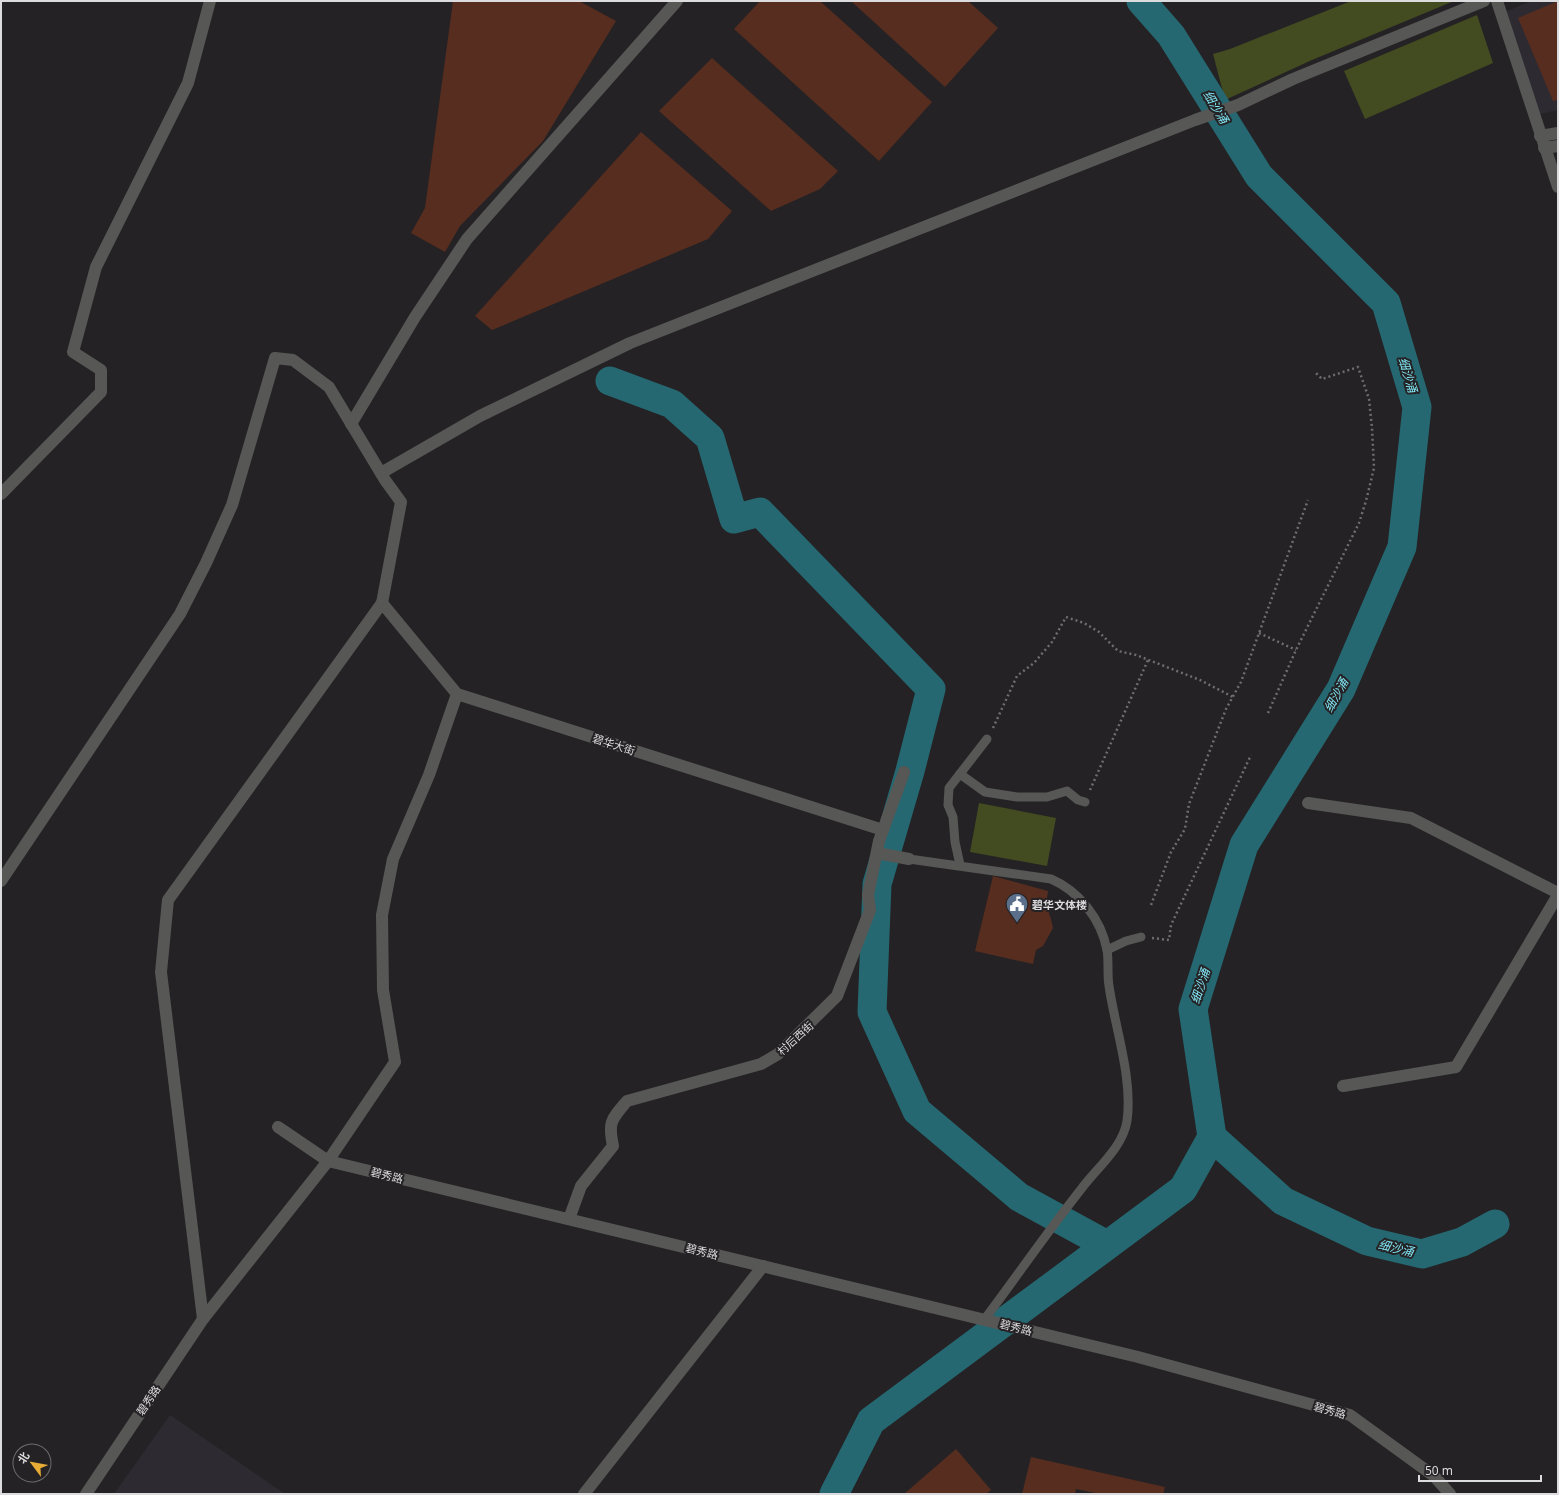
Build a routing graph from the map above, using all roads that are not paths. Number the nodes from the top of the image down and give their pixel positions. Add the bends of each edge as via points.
1 (210, 1) edge
2 (678, 1) edge
3 (1484, 1) edge
4 (1497, 1) edge
5 (1558, 132) edge
6 (1540, 136) junction
7 (1558, 146) edge
8 (1544, 148) junction
9 (1558, 187) edge
10 (351, 424) junction
11 (381, 473) junction
12 (1, 494) edge
13 (382, 603) junction
14 (457, 694) junction
15 (987, 739) road end
16 (904, 772) dead end
17 (960, 774) junction
18 (1085, 802) road end
19 (1308, 803) dead end
20 (883, 830) junction
21 (878, 853) junction
22 (909, 859) joint
23 (960, 865) junction
24 (1, 881) edge
25 (1558, 894) edge
26 (1141, 937) dead end
27 (1107, 950) junction
28 (1343, 1086) dead end
29 (278, 1127) dead end
30 (328, 1161) junction
31 (569, 1219) junction
32 (763, 1266) junction
33 (202, 1319) junction
34 (984, 1320) junction
35 (86, 1494) edge
36 (584, 1494) edge
37 (1450, 1494) edge

1 - 12 street via 188,83 96,267 73,352 101,370 102,392
2 - 10 street via 467,239 414,317
3 - 11 street via 1293,79 1238,105 630,343 480,416
4 - 6 street
5 - 6 street
6 - 8 street
7 - 8 street
8 - 9 street
10 - 11 street
10 - 24 street via 329,386 293,360 275,358 232,505 180,614
11 - 13 street via 401,502
13 - 14 street
13 - 33 street via 168,900 161,972
14 - 20 street, 碧华大街
14 - 30 street via 429,775 393,859 382,915 383,990 395,1062
15 - 17 lane
16 - 20 street, 村后西街
17 - 18 lane via 985,792 1017,797 1047,797 1067,791
17 - 23 lane via 949,788 948,805 953,817
19 - 25 street via 1411,818
20 - 21 street, 村后西街
21 - 22 street
21 - 31 street, 村后西街 via 868,895 870,910 837,996 778,1054 761,1064 627,1101 614,1117 609,1129 613,1146 581,1186
22 - 23 lane
23 - 27 lane via 1051,879 1066,886 1091,911 1102,930
25 - 28 street via 1456,1067
26 - 27 lane via 1126,940
27 - 34 lane via 1108,984 1126,1074 1126,1122 1118,1143
29 - 30 street
30 - 31 street, 碧秀路
30 - 33 street, 碧秀路
31 - 32 street, 碧秀路
32 - 34 street, 碧秀路
32 - 36 street
33 - 35 street, 碧秀路
34 - 37 street, 碧秀路 via 1138,1357 1350,1415 1434,1476

